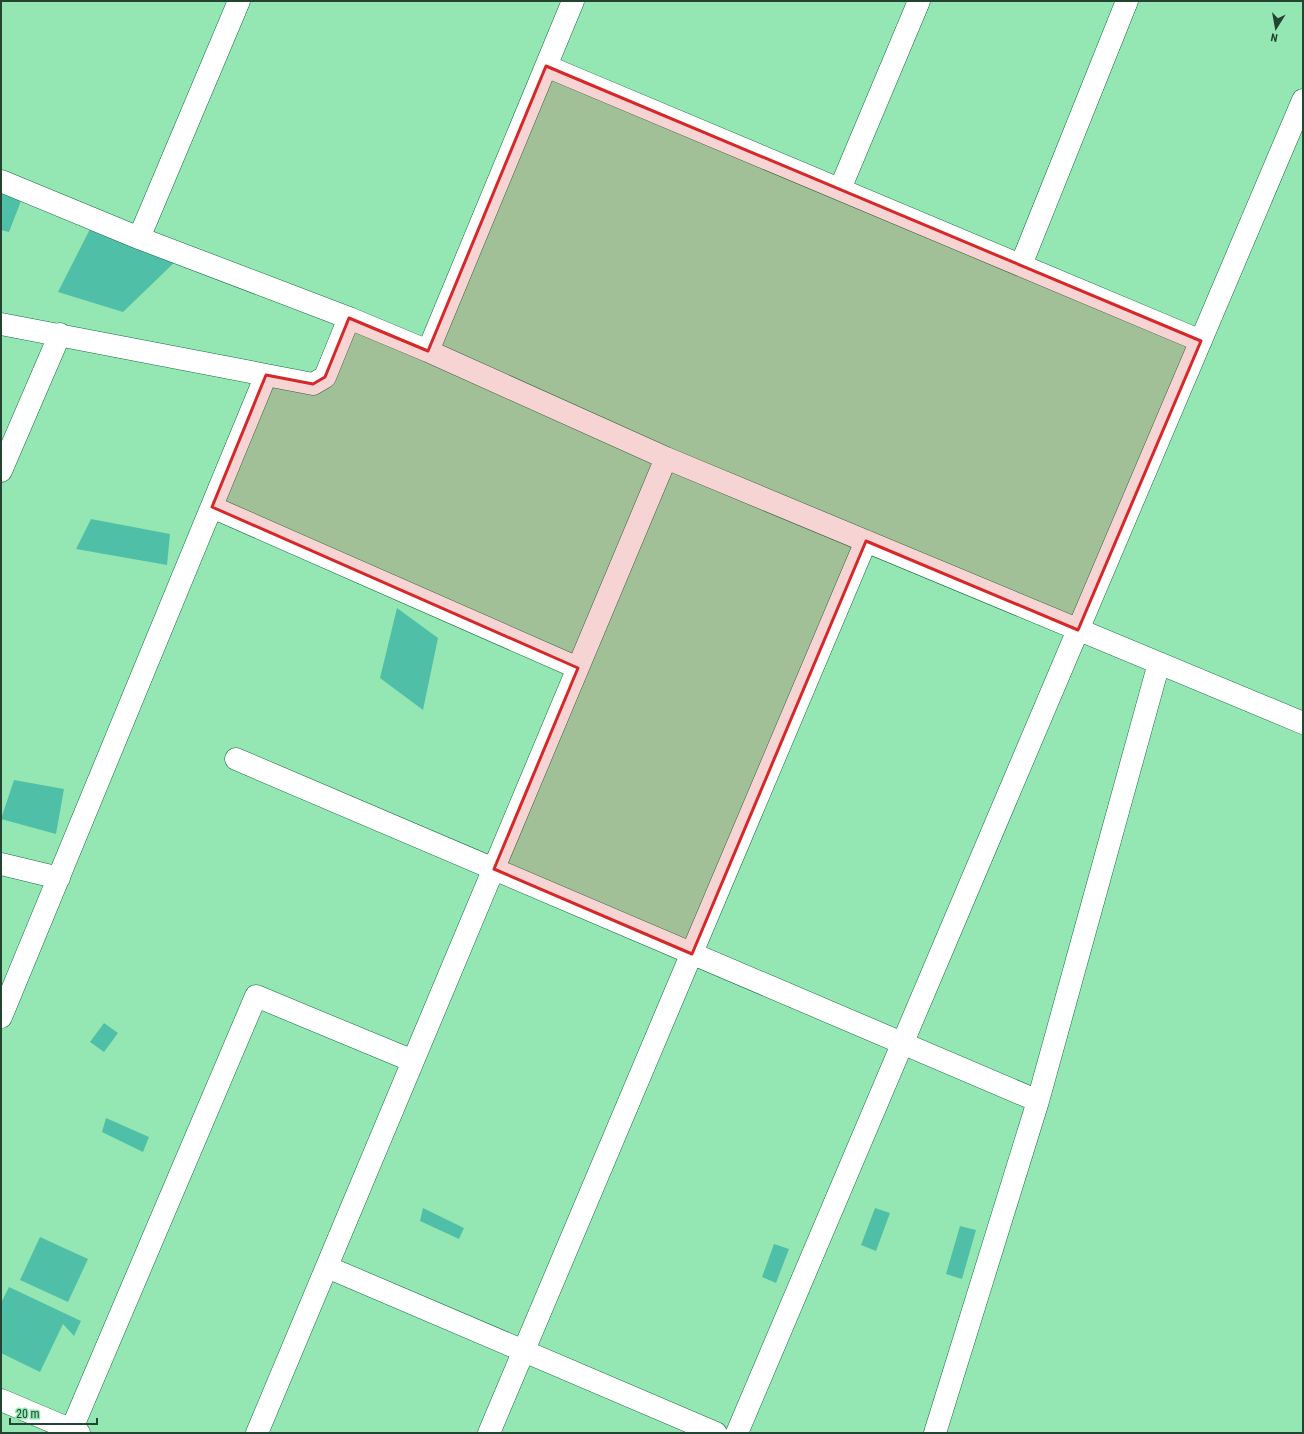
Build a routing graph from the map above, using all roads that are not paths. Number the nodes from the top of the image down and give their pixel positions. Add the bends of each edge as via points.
1 (239, 1) edge
2 (573, 1) edge
3 (919, 1) edge
4 (1127, 1) edge
5 (546, 66) junction
6 (1303, 100) edge
7 (1, 181) edge
8 (840, 189) junction
9 (139, 238) junction
10 (1021, 265) junction
11 (349, 318) junction
12 (1, 324) edge
13 (60, 334) junction
14 (1201, 341) junction
15 (428, 351) junction
16 (266, 375) junction
17 (666, 458) junction
18 (1, 471) edge
19 (212, 506) junction
20 (866, 541) junction
21 (1078, 630) junction
22 (1159, 663) junction
23 (578, 668) junction
24 (1303, 723) edge
25 (236, 759) dead end
26 (1, 864) edge
27 (494, 869) junction
28 (58, 878) junction
29 (692, 954) junction
30 (1, 1017) edge
31 (902, 1043) junction
32 (413, 1061) junction
33 (1038, 1101) junction
34 (327, 1267) junction
35 (523, 1351) junction
36 (1, 1400) edge
37 (74, 1432) edge
38 (257, 1433) edge
39 (489, 1433) edge
40 (716, 1433) edge
41 (737, 1433) edge
42 (935, 1433) edge

1 - 9 street
2 - 5 street
3 - 8 street
4 - 10 street
5 - 8 street
5 - 15 street
6 - 14 street
7 - 9 street
8 - 10 street
9 - 11 street
10 - 14 street
11 - 15 street
11 - 16 street via 324,377 314,384
12 - 13 street
13 - 16 street
13 - 18 street
14 - 21 street
15 - 17 street
16 - 19 street
17 - 20 street
17 - 23 street
19 - 23 street
19 - 28 street
20 - 21 street
20 - 29 street
21 - 22 street
21 - 31 street
22 - 24 street
22 - 33 street
23 - 27 street
25 - 27 street
26 - 28 street
27 - 29 street
27 - 32 street
28 - 30 street
29 - 31 street
29 - 35 street
31 - 33 street
31 - 41 street
32 - 34 street
32 - 37 street via 256,996
33 - 42 street
34 - 35 street
34 - 38 street
35 - 39 street
35 - 40 street
36 - 37 street

